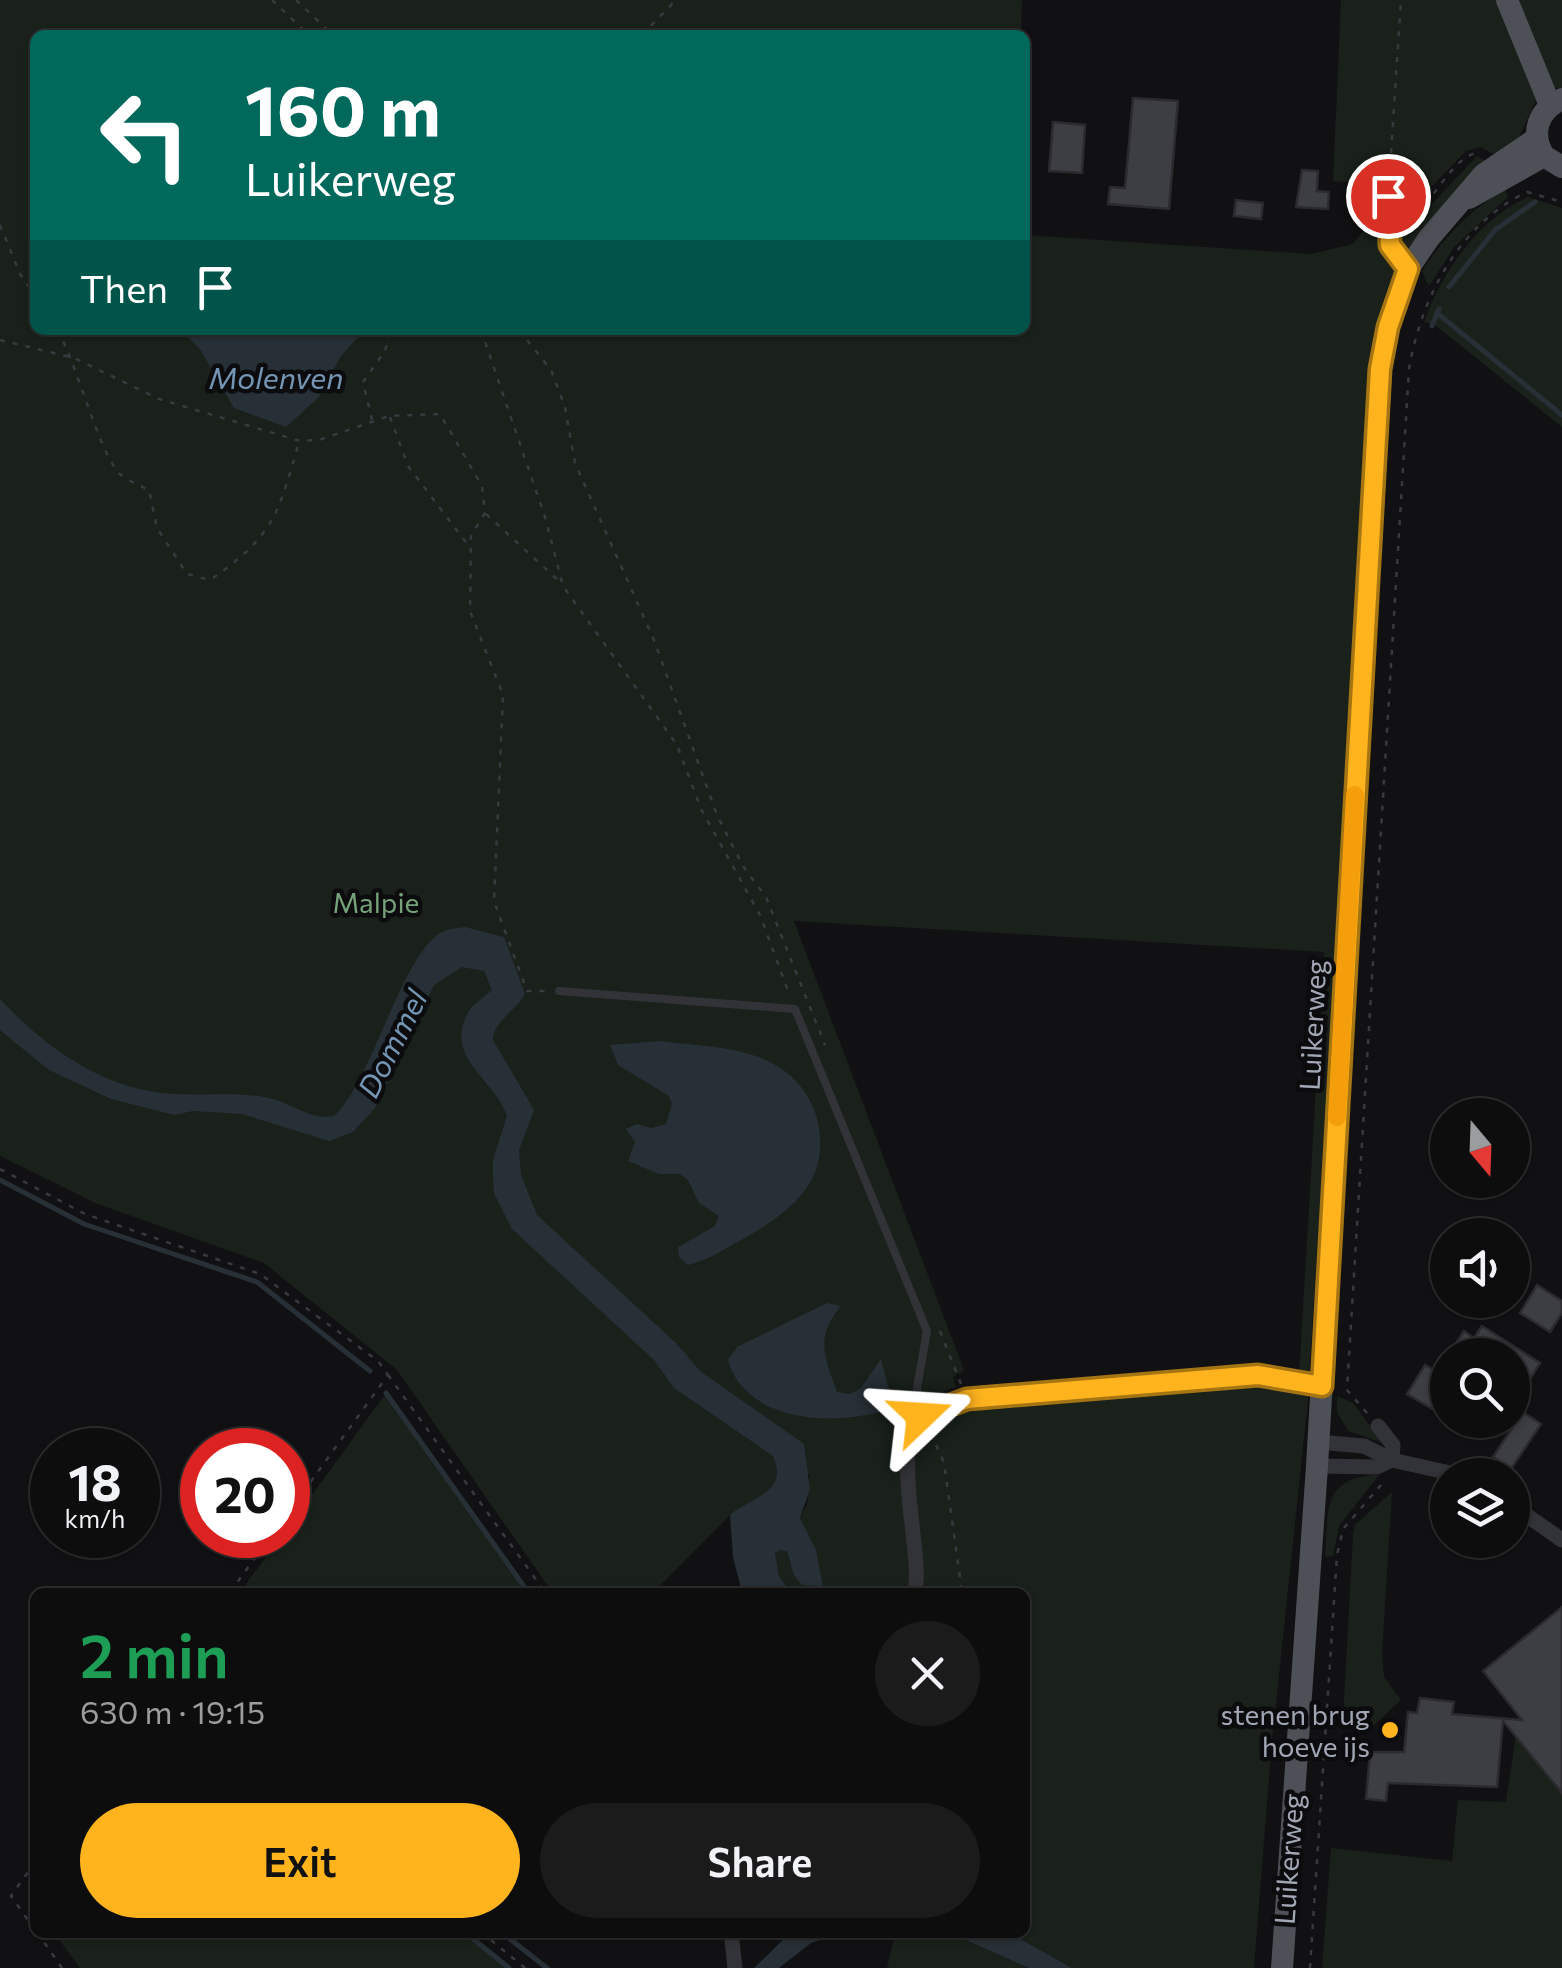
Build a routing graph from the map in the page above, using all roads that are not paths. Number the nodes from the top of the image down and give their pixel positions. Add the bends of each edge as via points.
1 (1508, 0) edge
2 (1556, 102) edge
3 (1548, 154) edge
4 (1390, 172) road end
5 (1408, 269) junction
6 (558, 991) road end
7 (1322, 1386) junction
8 (921, 1417) junction
9 (1378, 1426) road end
10 (1318, 1442) junction
11 (1392, 1460) junction
12 (1317, 1466) junction
13 (1430, 1469) edge
14 (1530, 1518) edge
15 (1562, 1540) edge
16 (915, 1588) edge
17 (732, 1938) edge
18 (735, 1968) edge
19 (1282, 1968) edge

1 - 2 main road
2 - 3 main road via 1539,119
3 - 5 main road, Luikerweg via 1466,198
4 - 5 street via 1388,232
5 - 7 main road, Luikerweg via 1380,369
6 - 8 lane via 794,1010 927,1331 917,1388
7 - 8 street via 1258,1375 967,1399
7 - 10 main road, Luikerweg
8 - 16 street via 909,1462
9 - 11 street via 1393,1445
10 - 11 street via 1364,1446
10 - 12 main road, Luikerweg
11 - 12 street via 1376,1467
11 - 13 street
12 - 19 main road, Luikerweg
14 - 15 street
17 - 18 street

